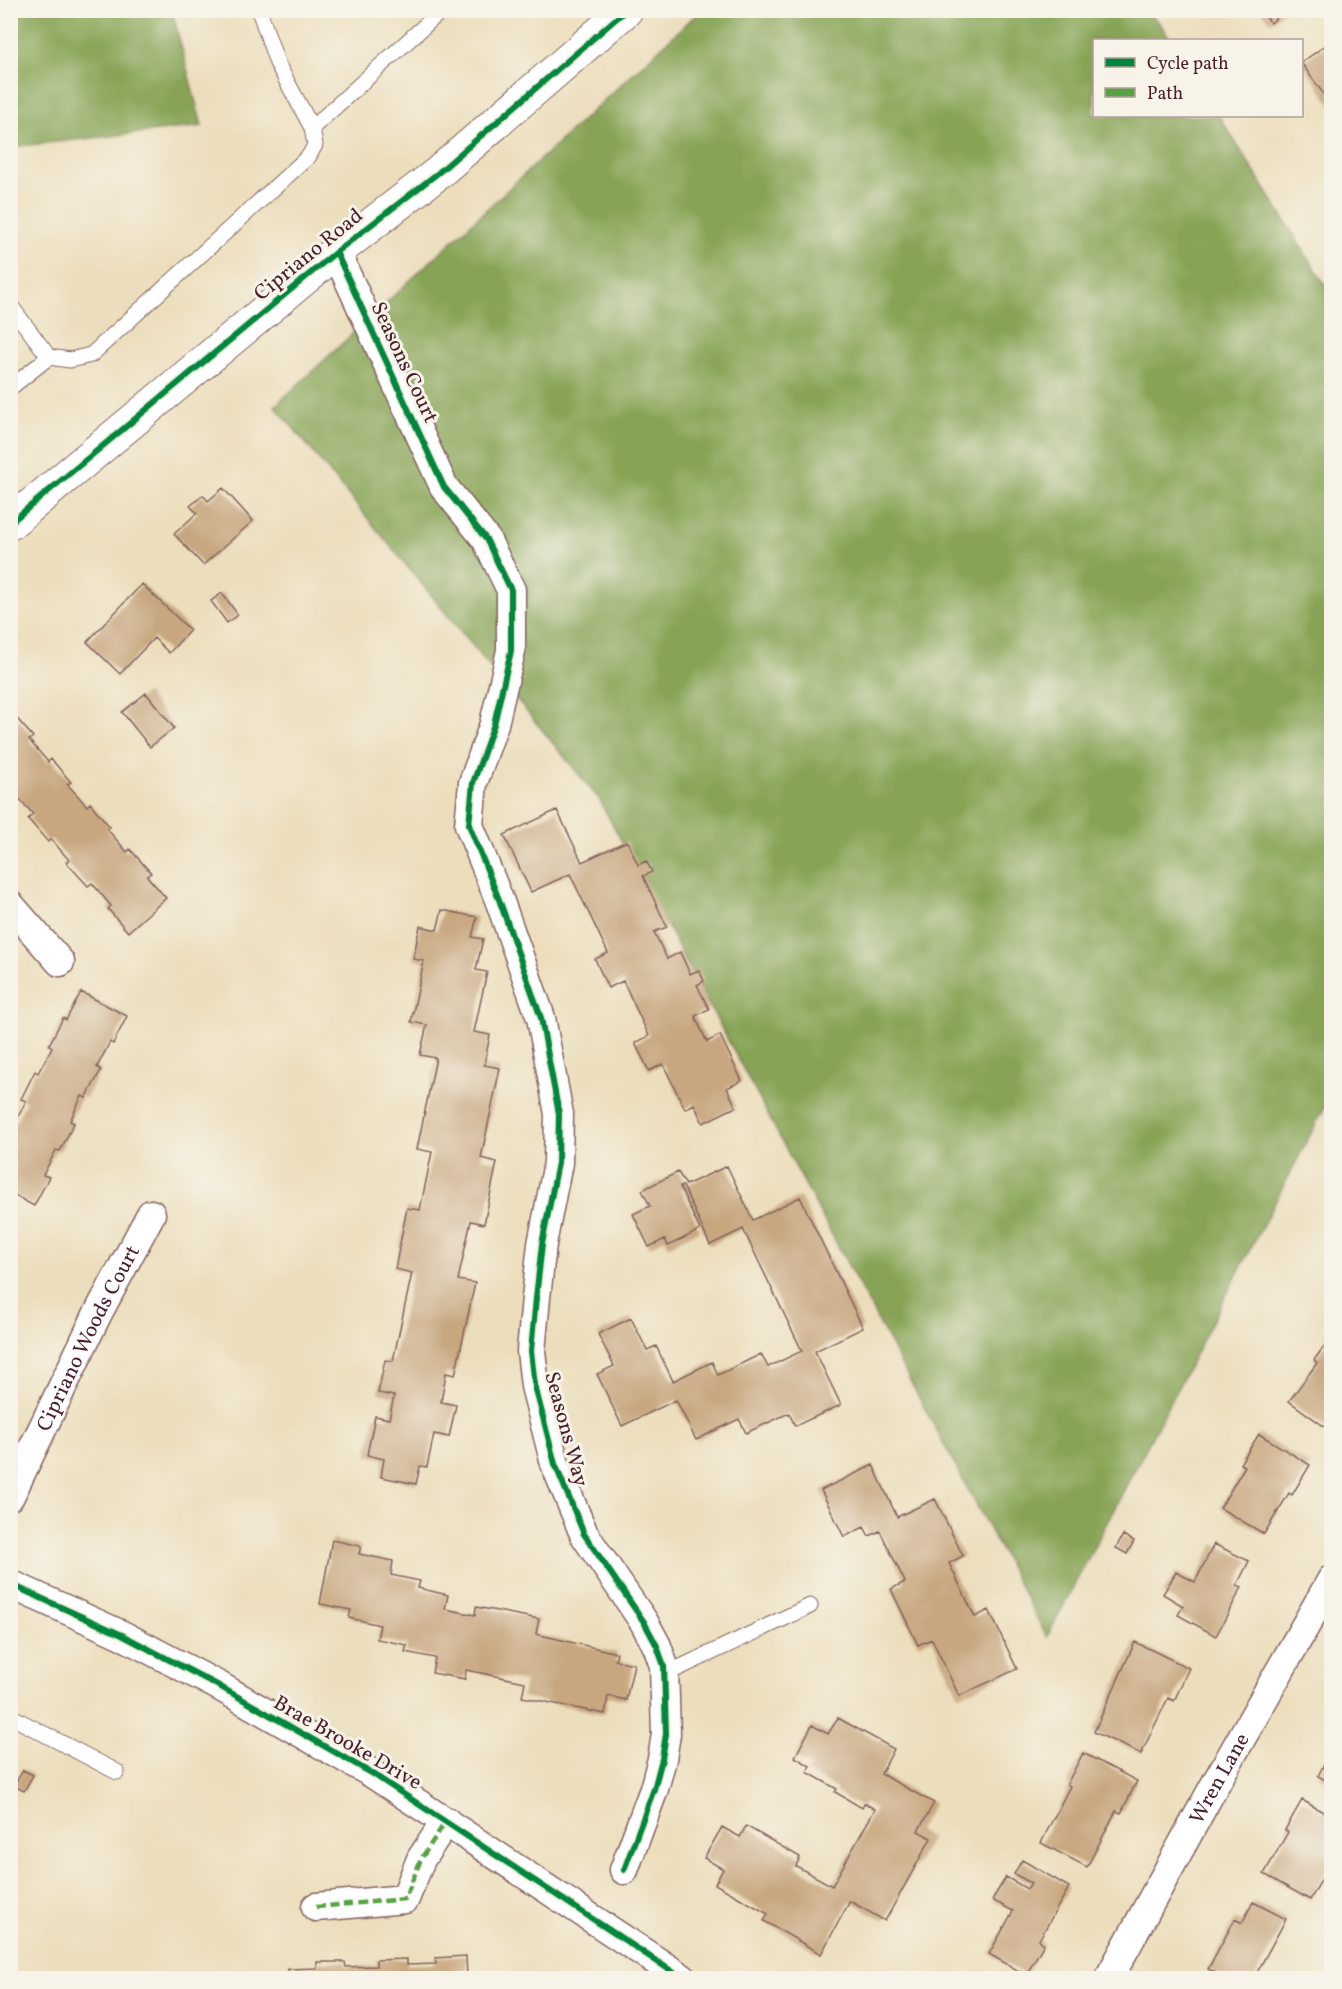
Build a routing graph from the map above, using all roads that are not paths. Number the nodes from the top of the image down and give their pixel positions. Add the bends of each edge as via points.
1 (259, 10) edge
2 (442, 10) edge
3 (626, 10) edge
4 (312, 129) junction
5 (336, 252) junction
6 (10, 305) edge
7 (49, 357) junction
8 (10, 388) edge
9 (10, 523) edge
10 (500, 902) joint
11 (10, 904) edge
12 (60, 962) dead end
13 (151, 1214) dead end
14 (10, 1496) edge
15 (1332, 1579) edge
16 (10, 1584) edge
17 (810, 1606) dead end
18 (664, 1675) junction
19 (10, 1716) edge
20 (117, 1772) dead end
21 (446, 1821) junction
22 (624, 1870) dead end
23 (316, 1906) dead end
24 (682, 1978) edge
25 (1110, 1978) edge

1 - 4 lane via 277,63
2 - 4 lane
3 - 5 street, Cipriano Road via 438,173
4 - 7 lane via 315,145 309,156 91,355 70,360
5 - 9 street, Cipriano Road
5 - 10 street, Seasons Court via 444,487 486,539 511,590 511,651 494,724 473,783 469,825
6 - 7 lane
7 - 8 lane
10 - 18 street, Seasons Way via 541,1018 559,1114 558,1163 542,1244 531,1351 535,1386 555,1464 584,1534 644,1622 657,1646
11 - 12 street
13 - 14 street, Cipriano Woods Court
15 - 25 street, Wren Lane
16 - 21 street, Brae Brooke Drive via 122,1635 219,1686 373,1774
17 - 18 lane
18 - 22 street, Seasons Way via 666,1734 662,1760
19 - 20 lane
21 - 23 street via 421,1859 405,1899
21 - 24 street, Brae Brooke Drive

